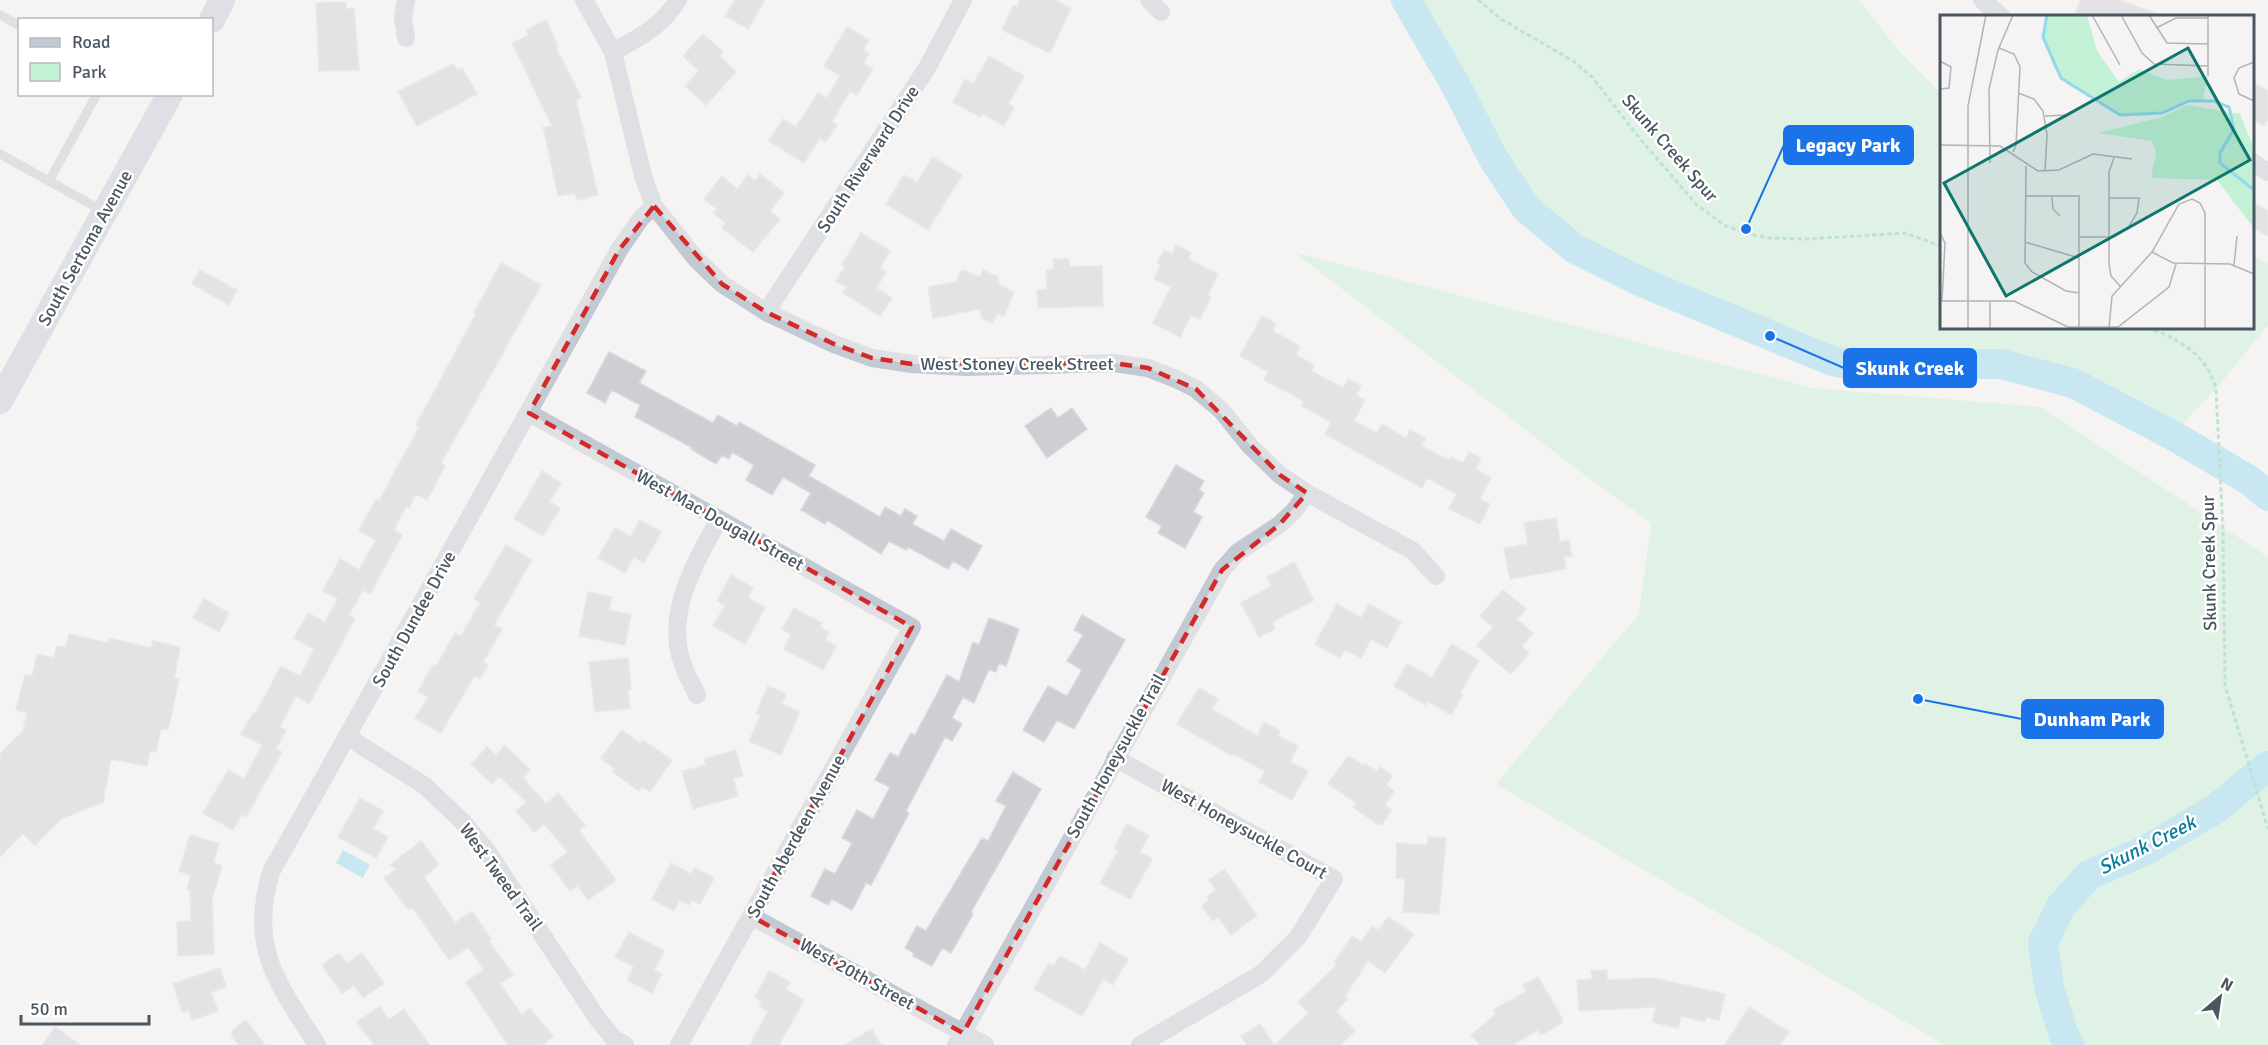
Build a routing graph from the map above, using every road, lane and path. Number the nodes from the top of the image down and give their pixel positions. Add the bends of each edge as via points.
1 (222, 0) edge
2 (406, 0) edge
3 (584, 0) edge
4 (678, 0) edge
5 (963, 0) edge
6 (1478, 0) edge
7 (1982, 0) edge
8 (0, 15) edge
9 (2000, 15) edge
10 (213, 18) edge
11 (18, 25) edge
12 (406, 38) dead end
13 (612, 52) junction
14 (96, 96) edge
15 (169, 96) edge
16 (0, 154) edge
17 (2253, 163) edge
18 (2268, 172) edge
19 (49, 181) junction
20 (654, 206) junction
21 (105, 213) junction
22 (1940, 246) edge
23 (766, 312) junction
24 (2148, 328) edge
25 (0, 402) edge
26 (529, 412) junction
27 (1307, 493) junction
28 (718, 519) junction
29 (1436, 576) dead end
30 (912, 627) joint
31 (697, 695) dead end
32 (348, 737) junction
33 (1115, 758) junction
34 (2268, 829) edge
35 (751, 916) junction
36 (959, 1039) edge
37 (317, 1045) edge
38 (625, 1045) edge
39 (679, 1045) edge
40 (985, 1045) edge
41 (1140, 1045) edge

1 - 10 main road
2 - 12 street
3 - 13 street, West Stoney Creek Street
4 - 13 street via 668,16
5 - 23 street, South Riverward Drive via 927,68
6 - 22 path, Skunk Creek Spur via 1592,77 1696,204 1724,225 1771,238 1905,233
7 - 9 street
8 - 11 lane
13 - 20 street, West Stoney Creek Street
14 - 19 lane
15 - 21 main road, South Sertoma Avenue
16 - 19 lane
17 - 18 street
19 - 21 lane
20 - 23 street, West Stoney Creek Street via 696,259 722,284
20 - 26 street, South Dundee Drive via 619,250
21 - 25 main road, South Sertoma Avenue
23 - 27 street, West Stoney Creek Street via 872,358 912,364 966,367 1114,363 1148,368 1196,389 1221,410 1280,475
24 - 34 path, Skunk Creek Spur via 2180,341 2195,353 2213,378 2223,530 2225,685
26 - 28 street, West Mac Dougall Street
26 - 32 street, South Dundee Drive
27 - 29 street, West Stoney Creek Street via 1413,550
27 - 33 street, South Honeysuckle Trail via 1279,525 1238,552 1222,570
28 - 30 street, West Mac Dougall Street
28 - 31 street via 688,579 678,617 679,649
30 - 35 street, South Aberdeen Avenue
32 - 37 street, South Dundee Drive via 272,872 265,892 267,956 278,983
32 - 38 street, West Tweed Trail via 425,786 463,822 487,851 597,1018
33 - 36 street, South Honeysuckle Trail
33 - 41 street, West Honeysuckle Court via 1334,879 1298,937 1260,974
35 - 36 street, West 20th Street
35 - 39 street, South Aberdeen Avenue
36 - 40 street

